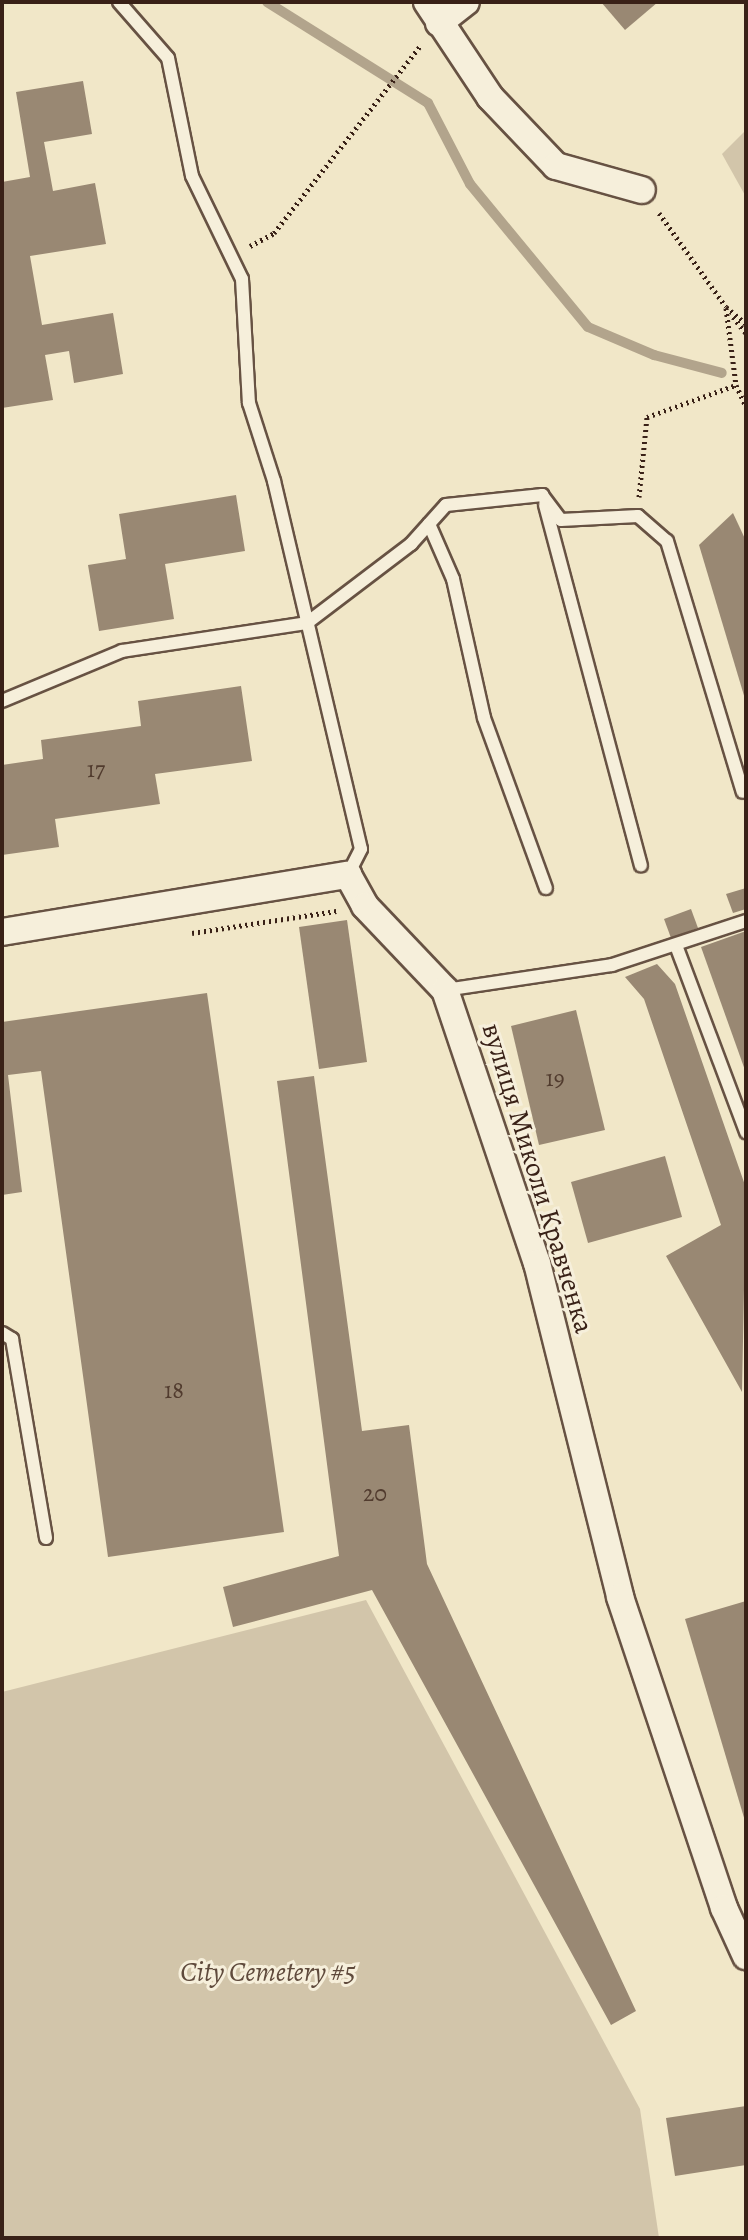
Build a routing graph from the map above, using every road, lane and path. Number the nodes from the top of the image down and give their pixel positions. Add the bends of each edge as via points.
1 (119, 2) edge
2 (466, 2) edge
3 (433, 12) edge
4 (408, 62) dead end
5 (642, 190) joint
6 (230, 256) junction
7 (726, 307) junction
8 (746, 324) edge
9 (746, 333) edge
10 (736, 385) junction
11 (746, 406) edge
12 (542, 495) junction
13 (638, 516) junction
14 (429, 524) junction
15 (307, 623) junction
16 (2, 701) edge
17 (743, 792) dead end
18 (641, 865) dead end
19 (348, 875) junction
20 (546, 888) dead end
21 (746, 921) edge
22 (2, 932) edge
23 (677, 948) junction
24 (445, 990) junction
25 (746, 1132) edge
26 (2, 1333) edge
27 (46, 1538) dead end
28 (746, 1956) edge

1 - 6 lane via 168,58 192,176
2 - 3 street
3 - 5 street via 490,97 556,166
4 - 6 path via 274,233
5 - 7 path
6 - 15 lane via 247,299 249,403
7 - 8 path
7 - 9 path
7 - 10 path
10 - 11 path
10 - 13 path via 647,417
12 - 13 lane via 561,520
12 - 14 lane via 446,505
12 - 18 lane
13 - 17 lane via 667,541
14 - 15 lane
14 - 20 lane via 453,579 484,718
15 - 16 lane via 122,651
15 - 19 lane via 361,849
19 - 22 street
19 - 24 street, вулиця Миколи Кравченка via 365,906
21 - 23 lane
23 - 24 lane via 612,965
23 - 25 lane
24 - 28 street, вулиця Миколи Кравченка via 537,1263 620,1597 724,1908
26 - 27 lane via 12,1339

